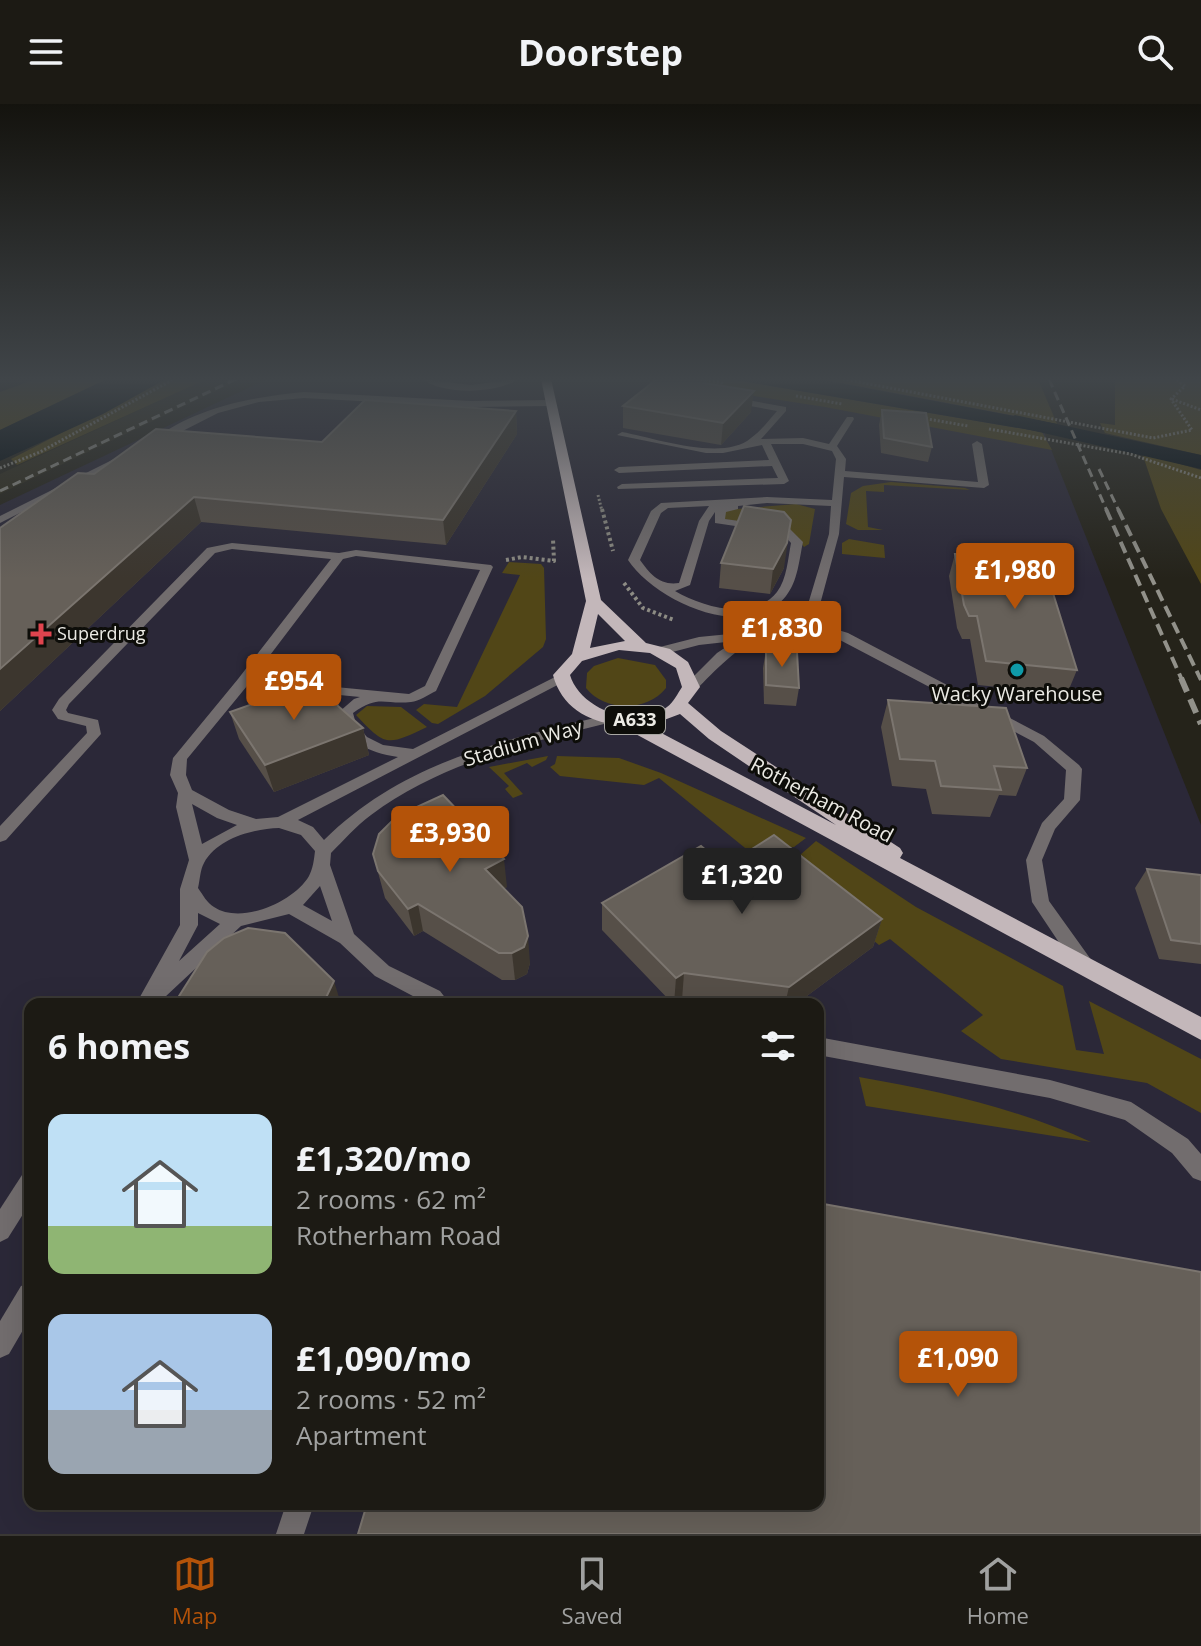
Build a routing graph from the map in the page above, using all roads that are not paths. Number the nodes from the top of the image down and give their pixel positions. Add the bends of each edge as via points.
1 (559, 446) edge
2 (677, 446) edge
3 (748, 446) edge
4 (762, 446) edge
5 (826, 446) edge
6 (977, 446) edge
7 (832, 447) joint
8 (125, 457) edge
9 (776, 463) junction
10 (619, 470) dead end
11 (841, 474) junction
12 (622, 487) dead end
13 (767, 500) junction
14 (807, 501) junction
15 (838, 503) junction
16 (0, 520) edge
17 (339, 556) junction
18 (661, 588) junction
19 (594, 601) junction
20 (808, 625) junction
21 (752, 636) junction
22 (640, 646) junction
23 (661, 651) junction
24 (580, 656) junction
25 (562, 679) junction
26 (243, 682) junction
27 (391, 696) junction
28 (686, 696) junction
29 (616, 720) junction
30 (413, 754) junction
31 (186, 793) junction
32 (280, 823) junction
33 (255, 825) junction
34 (0, 836) edge
35 (197, 859) junction
36 (323, 859) junction
37 (189, 889) junction
38 (290, 906) junction
39 (237, 919) junction
40 (996, 922) junction
41 (346, 938) junction
42 (1088, 971) junction
43 (149, 998) edge
44 (151, 998) edge
45 (434, 998) edge
46 (1201, 1029) edge
47 (824, 1047) edge
48 (1201, 1170) edge
49 (24, 1192) edge
50 (0, 1230) edge
51 (24, 1305) edge
52 (0, 1345) edge
53 (298, 1510) edge
54 (290, 1534) edge

1 - 19 main road
2 - 3 lane via 715,453
4 - 9 lane
5 - 7 lane
6 - 11 lane via 984,485
7 - 11 lane via 841,459
8 - 16 lane
9 - 10 lane
9 - 12 lane via 787,486
11 - 15 lane
13 - 14 lane
13 - 18 lane via 715,505 704,521 684,585
13 - 18 lane via 665,505 656,511 634,560
14 - 15 lane
14 - 18 lane via 721,510 719,521 785,530 797,542 779,598 764,607 725,611 685,605
15 - 20 lane
17 - 26 lane
17 - 27 lane via 356,553 487,567 431,688 411,698
17 - 34 lane via 232,546 211,550 59,710 63,716 93,723 86,746
19 - 22 main road
19 - 24 main road
20 - 21 lane via 781,626
20 - 42 lane via 843,636 1039,739 1074,769 1072,800 1048,827 1034,860 1041,902
21 - 23 lane
21 - 28 lane via 722,656
22 - 23 main road
22 - 24 main road via 608,647
23 - 28 main road, Rotherham Road / A633 via 684,666
24 - 25 main road
25 - 29 main road, Rotherham Road / A633 via 572,703
25 - 30 lane, Stadium Way
26 - 27 lane
26 - 31 lane via 180,758 178,775
27 - 30 lane via 359,702 346,712 347,718 366,745
28 - 29 main road, A633 via 666,714
28 - 40 main road, Rotherham Road / A633 via 715,735
29 - 36 lane, Stadium Way via 510,743 418,779 367,809
29 - 40 main road, Rotherham Road / A633
30 - 32 lane, Stadium Way
31 - 33 lane
31 - 35 lane via 184,807
32 - 33 lane
32 - 36 lane via 307,830
33 - 35 lane via 222,837
35 - 37 lane
36 - 38 lane via 314,886
36 - 41 lane
37 - 39 lane via 209,913
37 - 43 lane via 189,925
38 - 39 lane
38 - 41 lane
39 - 44 lane
40 - 42 main road, Rotherham Road / A633
41 - 45 lane via 382,971
42 - 46 main road, Rotherham Road / A633
47 - 48 lane via 1050,1089 1131,1112 1180,1146
49 - 50 lane
51 - 52 lane
53 - 54 lane

